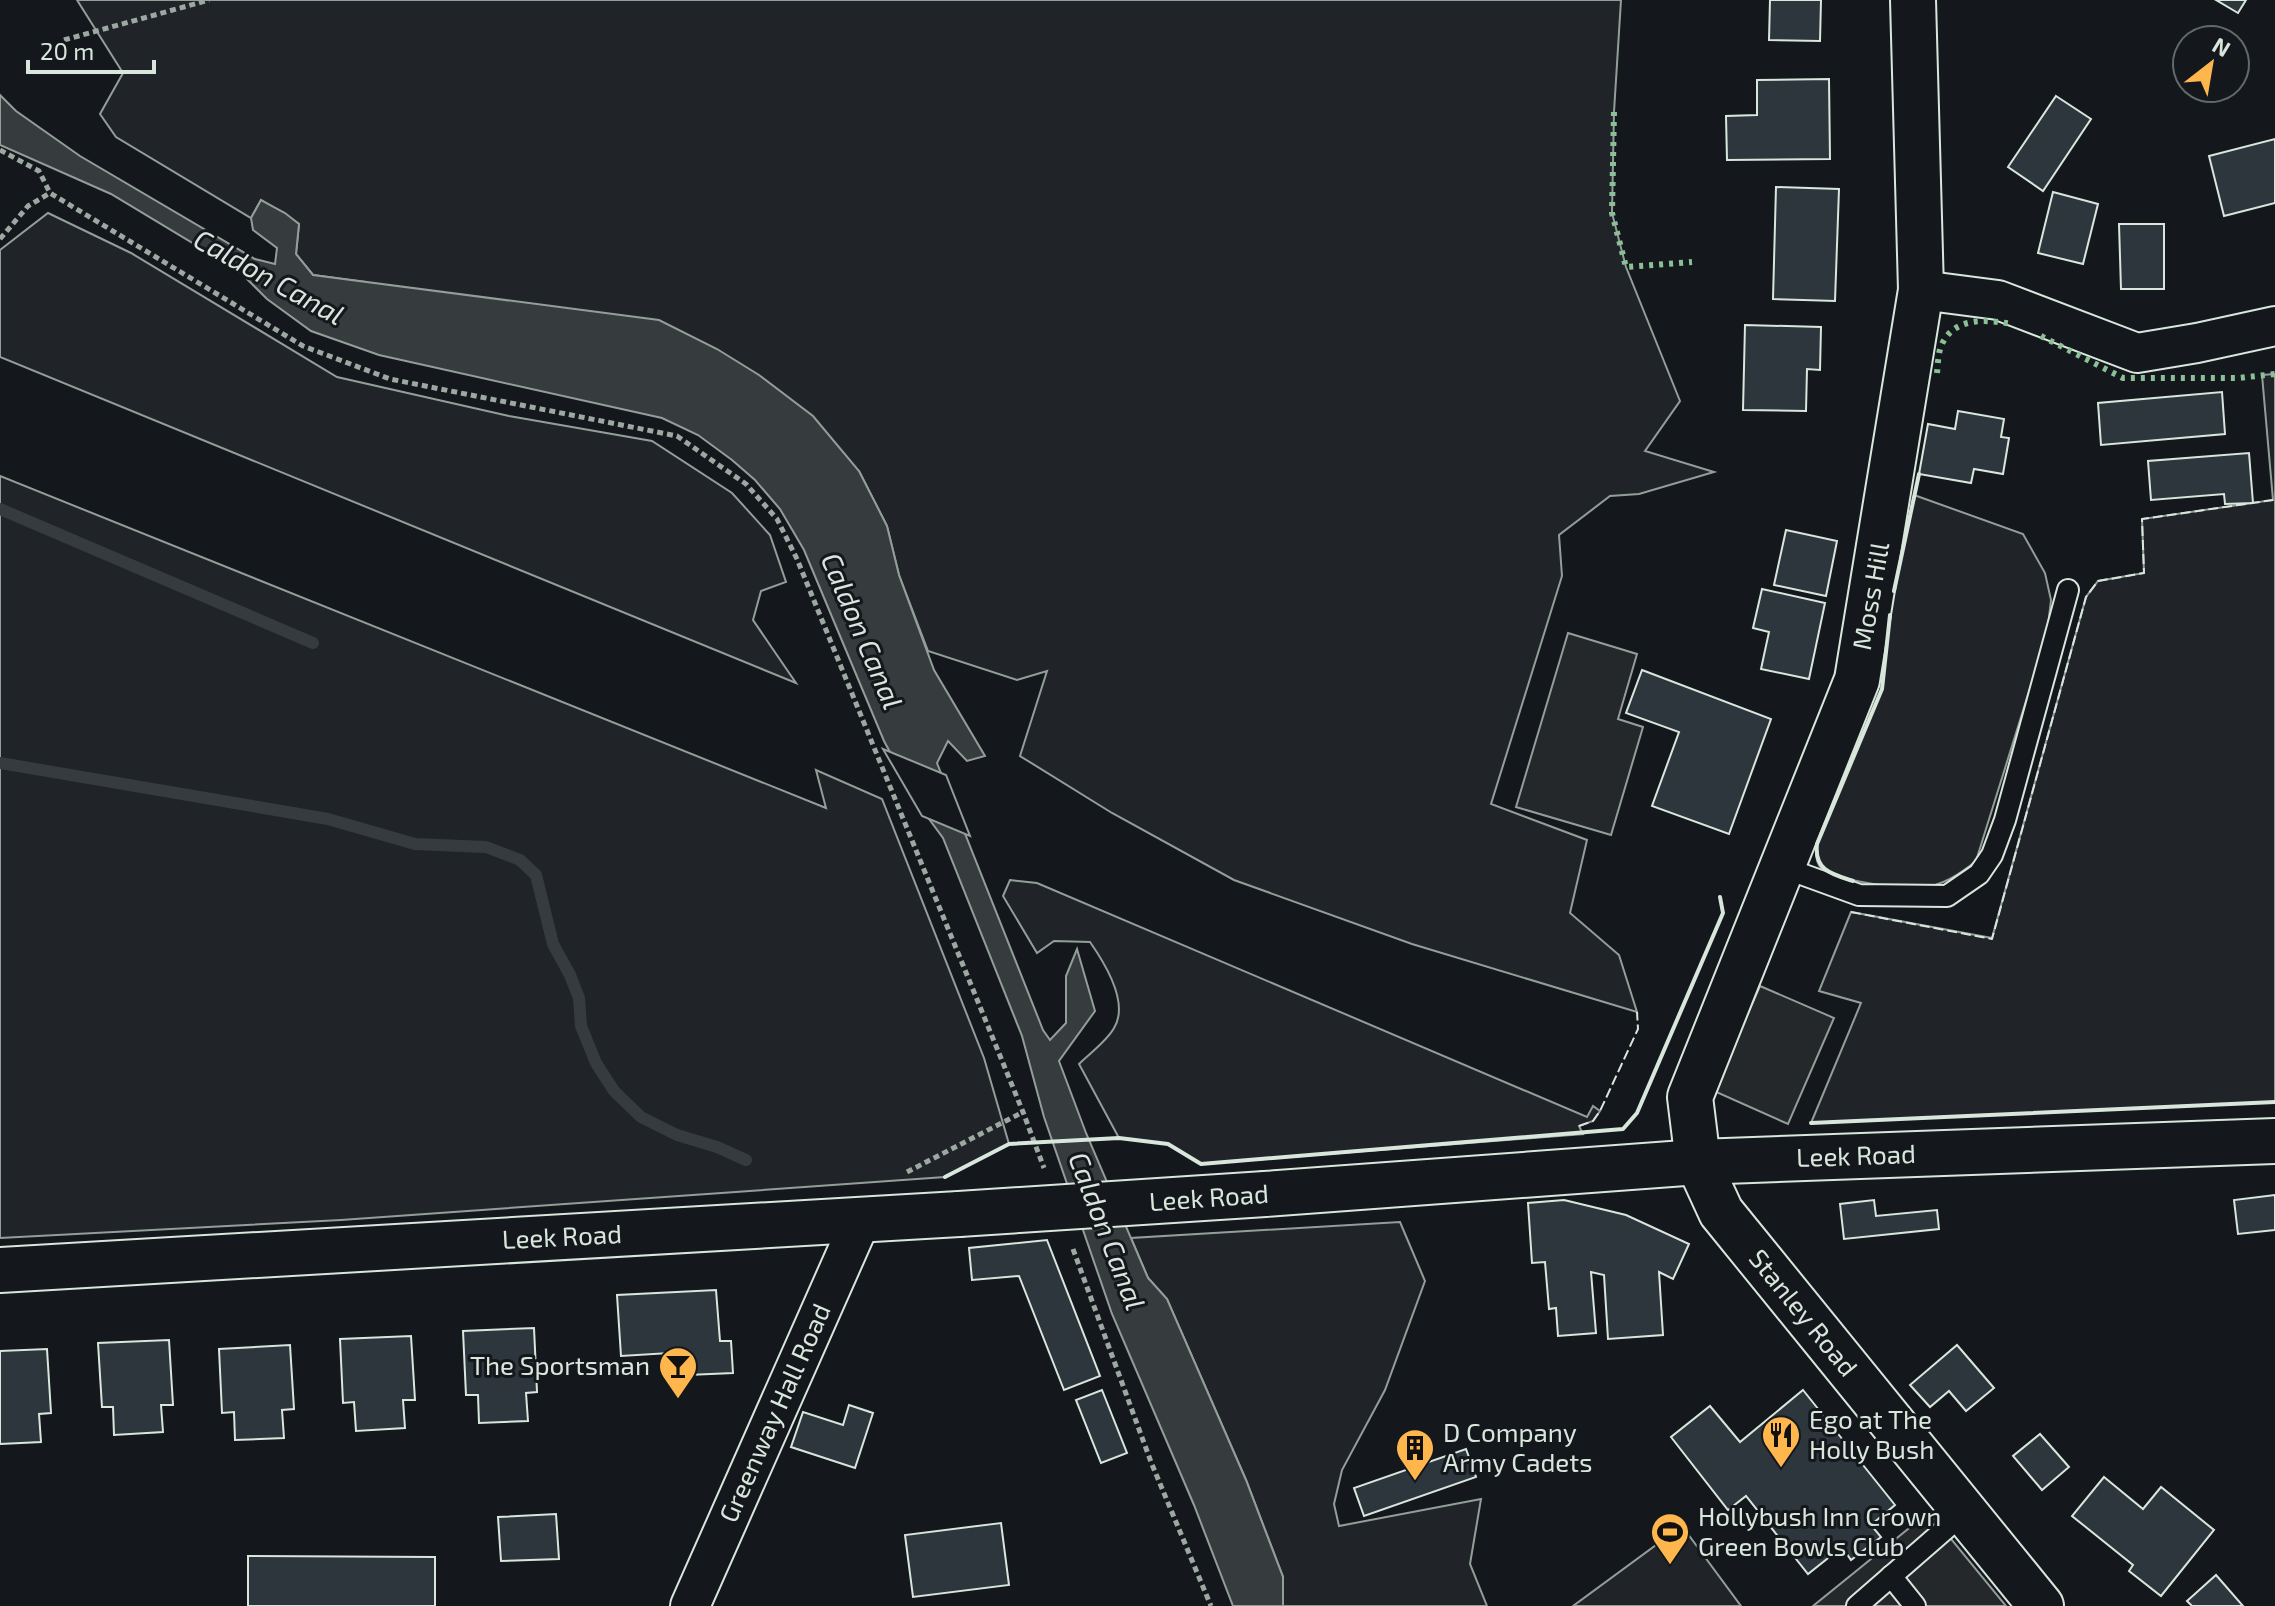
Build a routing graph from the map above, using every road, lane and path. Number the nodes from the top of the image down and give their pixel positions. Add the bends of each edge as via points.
1 (209, 0) edge
2 (1913, 0) edge
3 (64, 40) dead end
4 (0, 150) edge
5 (50, 193) junction
6 (0, 239) edge
7 (1921, 290) junction
8 (2275, 326) edge
9 (2068, 590) dead end
10 (1782, 867) junction
11 (1023, 1112) junction
12 (2275, 1141) edge
13 (1698, 1162) junction
14 (1045, 1171) dead end
15 (861, 1220) junction
16 (1071, 1243) dead end
17 (0, 1270) edge
18 (1965, 1512) junction
19 (1891, 1576) junction
20 (690, 1606) edge
21 (1211, 1606) edge
22 (1857, 1606) edge
23 (1915, 1606) edge
24 (2041, 1606) edge

1 - 3 path
2 - 7 main road, Moss Hill
4 - 5 path via 39,171
5 - 6 path via 28,206
5 - 11 path via 303,346 390,379 677,436 746,484 777,519 797,559
7 - 8 street via 1998,300 2137,353
7 - 10 main road, Moss Hill via 1857,680
9 - 10 lane via 2005,820 1979,874 1947,896 1905,897 1859,895
10 - 13 main road, Moss Hill via 1690,1097
11 - 14 path
11 - 15 path via 893,1178
12 - 13 main road, Leek Road
13 - 15 main road, Leek Road, bridge
13 - 18 main road, Stanley Road via 1721,1212
15 - 17 main road, Leek Road
15 - 20 street, Greenway Hall Road
16 - 21 path via 1151,1462
18 - 19 lane
18 - 24 main road, Stanley Road
19 - 22 lane
19 - 23 lane

